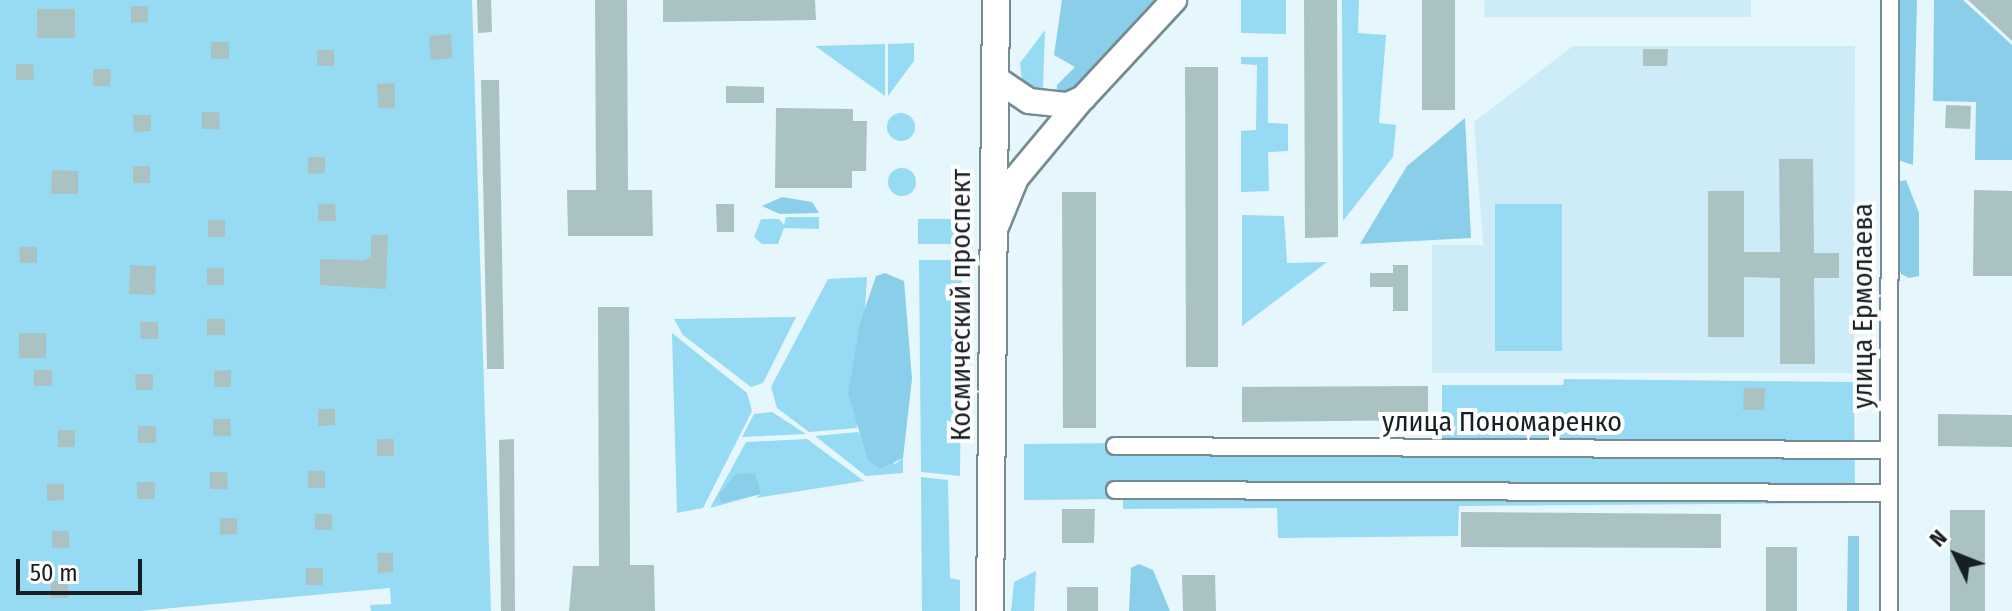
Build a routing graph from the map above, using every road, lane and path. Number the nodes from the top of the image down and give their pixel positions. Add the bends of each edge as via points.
1 (996, 0) edge
2 (1174, 0) edge
3 (1890, 0) edge
4 (995, 78) junction
5 (1083, 98) junction
6 (993, 237) junction
7 (1115, 446) dead end
8 (1889, 450) junction
9 (1115, 490) dead end
10 (1889, 493) junction
11 (990, 611) edge
12 (1889, 611) edge

1 - 4 main road, Космический проспект
2 - 5 main road
3 - 8 street, улица Ермолаева
4 - 5 main road via 1049,106
4 - 6 main road, Космический проспект
5 - 6 main road via 1016,178
6 - 11 main road, Космический проспект
7 - 8 street, улица Пономаренко
8 - 10 street, улица Ермолаева
9 - 10 street
10 - 12 street, улица Ермолаева

